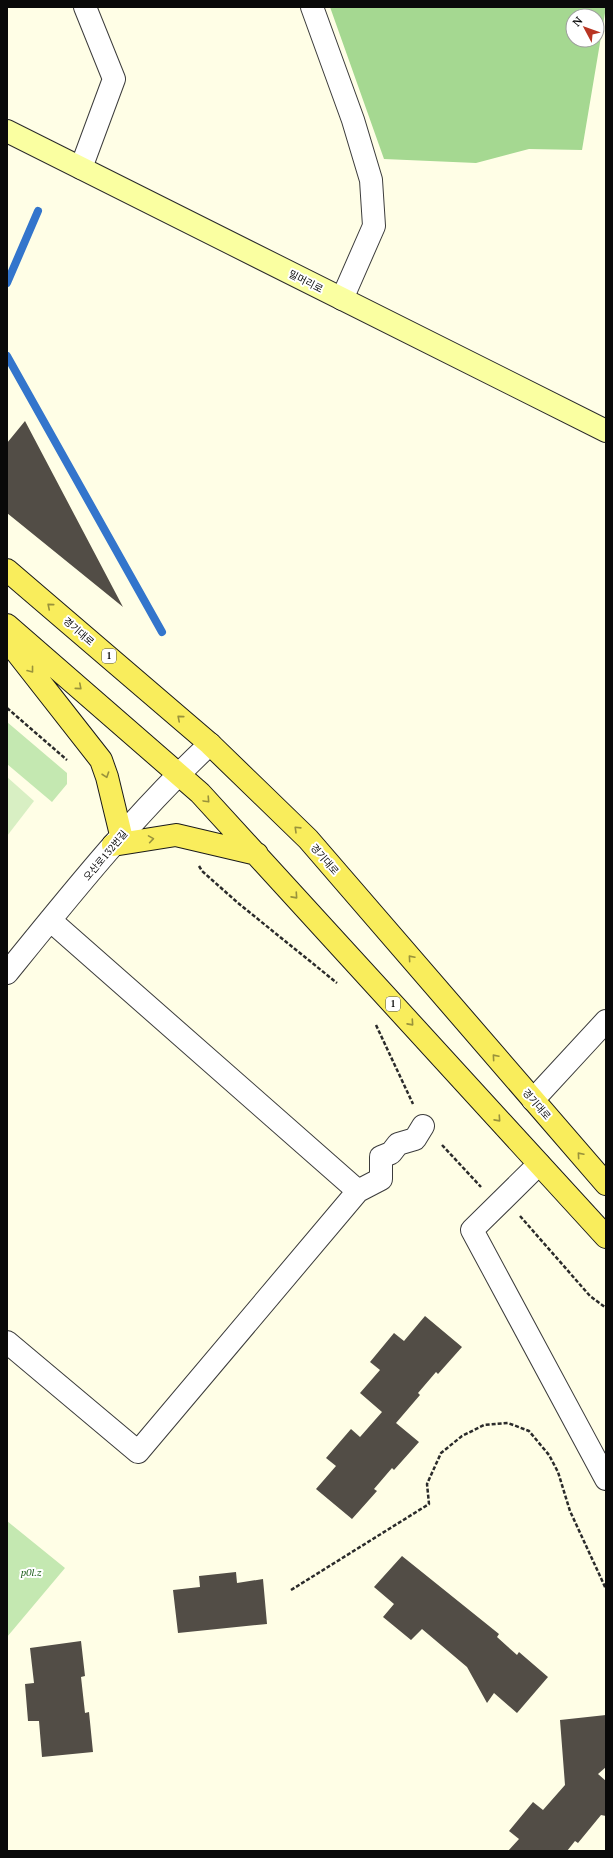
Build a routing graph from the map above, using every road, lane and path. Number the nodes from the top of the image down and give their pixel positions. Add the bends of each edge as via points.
1 (85, 7) edge
2 (312, 7) edge
3 (7, 131) edge
4 (82, 168) junction
5 (342, 299) junction
6 (606, 431) edge
7 (7, 570) edge
8 (7, 625) edge
9 (7, 640) edge
10 (210, 744) junction
11 (179, 773) junction
12 (117, 840) junction
13 (257, 854) junction
14 (238, 903) dead end
15 (50, 920) junction
16 (7, 973) edge
17 (337, 983) dead end
18 (606, 1021) edge
19 (375, 1022) dead end
20 (533, 1100) junction
21 (422, 1126) joint
22 (539, 1164) junction
23 (606, 1184) edge
24 (358, 1191) junction
25 (606, 1237) edge
26 (7, 1342) edge
27 (606, 1479) edge
28 (606, 1589) edge
29 (291, 1590) dead end

1 - 4 street via 114,79
2 - 5 street via 353,120 371,180 374,226
3 - 4 main road, 밀머리로
4 - 5 main road, 밀머리로
5 - 6 main road, 밀머리로
10 -> 7 main road, 경기대로 / 1
8 -> 11 main road, 1
9 -> 12 main road via 101,760 107,777
10 - 11 street, 오산로132번길
20 -> 10 main road, 경기대로 / 1 via 308,839
11 - 12 street, 오산로132번길
11 -> 13 main road, 1
12 -> 13 main road via 176,835
12 - 15 street, 오산로132번길
13 -> 22 main road, 1
14 - 17 path
15 - 16 street, 오산로132번길
15 - 24 street
18 - 20 street
19 - 21 path
23 -> 20 main road, 경기대로 / 1
21 - 24 street via 415,1139 398,1144 391,1153 381,1157 380,1179
22 - 25 main road, 1
22 - 27 street via 472,1230
24 - 26 street via 138,1452
28 - 29 path via 570,1511 558,1472 549,1455 529,1431 508,1423 484,1425 462,1436 441,1453 427,1484 429,1504

